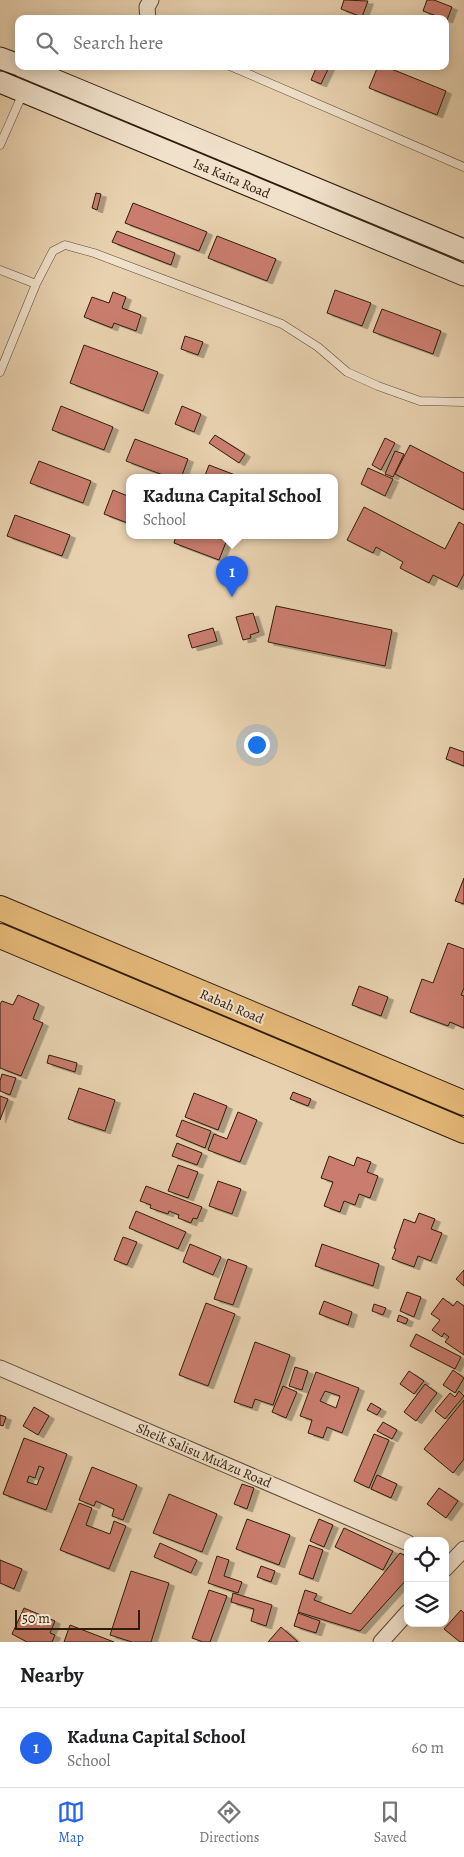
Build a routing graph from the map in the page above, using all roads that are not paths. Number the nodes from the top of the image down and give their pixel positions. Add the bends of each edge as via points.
1 (151, 0) edge
2 (148, 15) edge
3 (0, 58) edge
4 (15, 64) edge
5 (30, 70) edge
6 (239, 70) edge
7 (0, 82) edge
8 (24, 92) junction
9 (0, 144) edge
10 (464, 167) edge
11 (464, 250) edge
12 (0, 270) edge
13 (464, 275) edge
14 (36, 284) junction
15 (0, 372) edge
16 (464, 402) edge
17 (0, 908) edge
18 (0, 936) edge
19 (464, 1103) edge
20 (464, 1130) edge
21 (0, 1368) edge
22 (404, 1541) edge
23 (464, 1549) edge
24 (449, 1562) edge
25 (404, 1616) edge
26 (381, 1642) edge

1 - 2 street
3 - 4 main road, Isa Kaita Road
5 - 11 main road, Isa Kaita Road
6 - 10 lane
7 - 8 main road, Isa Kaita Road
8 - 9 lane
8 - 13 main road, Isa Kaita Road
12 - 14 lane
14 - 15 lane
14 - 16 lane via 53,250 65,245 282,324 318,347 347,372 378,386 420,401
17 - 19 main road, Rabah Road
18 - 20 main road, Rabah Road
21 - 22 street, Sheik Salisu Mu'Azu Road
23 - 24 street
25 - 26 street

